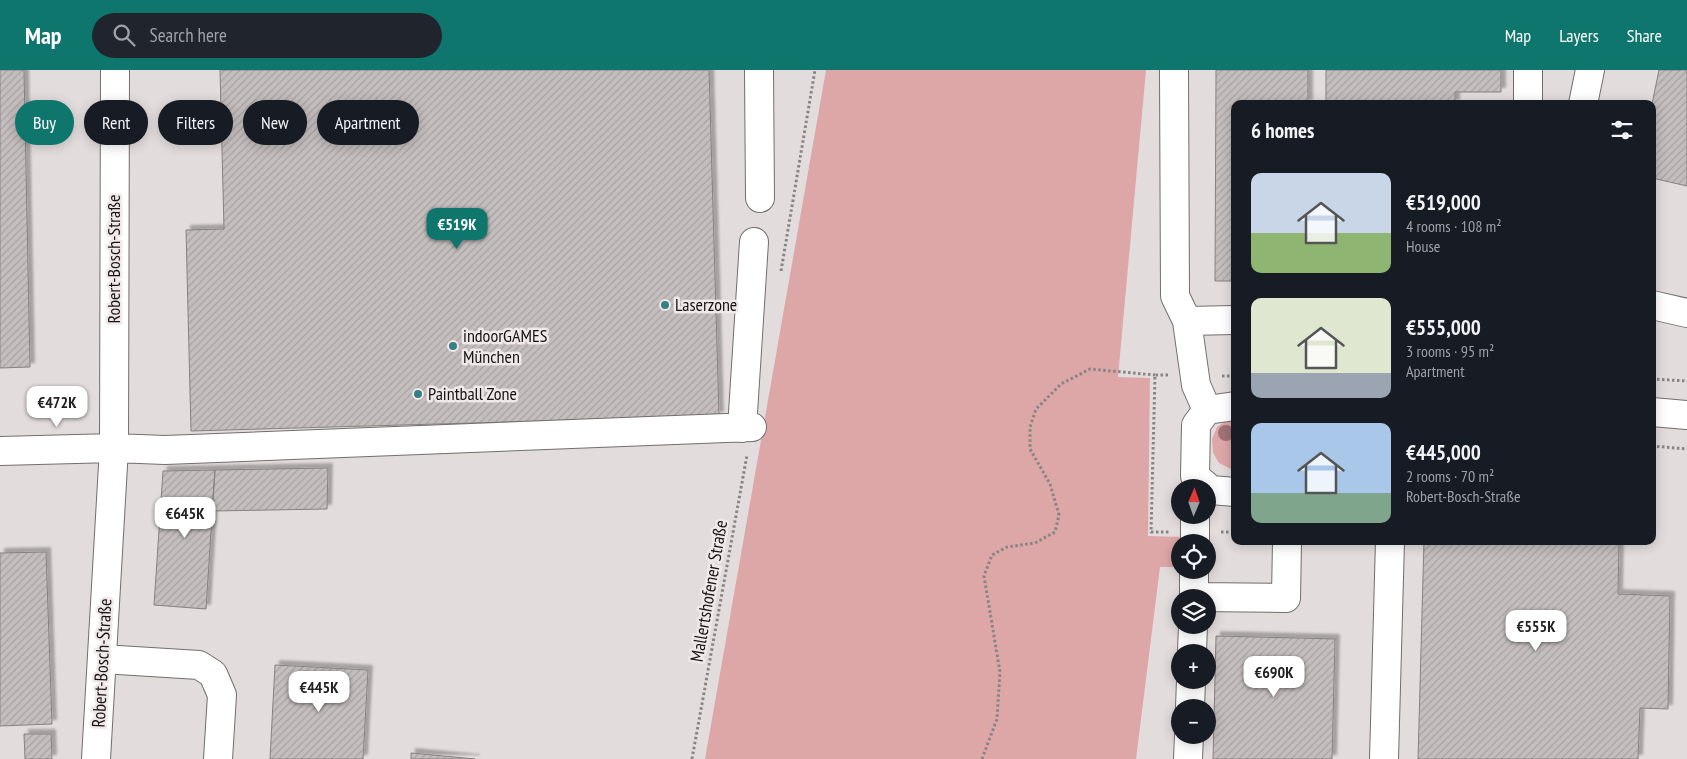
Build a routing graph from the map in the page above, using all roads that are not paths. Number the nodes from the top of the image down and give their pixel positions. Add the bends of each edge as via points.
1 (115, 70) edge
2 (759, 70) edge
3 (1174, 70) edge
4 (1192, 70) edge
5 (1528, 70) edge
6 (1590, 70) edge
7 (1528, 100) edge
8 (1584, 100) edge
9 (760, 198) dead end
10 (754, 242) dead end
11 (1656, 306) edge
12 (1687, 313) edge
13 (1231, 320) edge
14 (1191, 321) junction
15 (1231, 407) edge
16 (1207, 410) junction
17 (1656, 412) edge
18 (1687, 415) edge
19 (114, 448) junction
20 (0, 450) edge
21 (1195, 479) edge
22 (1216, 490) edge
23 (1231, 492) edge
24 (1287, 545) edge
25 (1390, 545) edge
26 (1216, 597) edge
27 (102, 659) junction
28 (1189, 744) edge
29 (96, 759) edge
30 (218, 759) edge
31 (1188, 759) edge
32 (1384, 759) edge

1 - 19 street, Robert-Bosch-Straße
2 - 9 street
3 - 14 street via 1175,296
4 - 14 street
5 - 7 street
6 - 8 street
10 - 19 street via 747,428 166,450
11 - 12 street
13 - 14 street
14 - 16 street via 1196,385
15 - 16 street
16 - 21 street via 1196,425
17 - 18 street
19 - 20 street
19 - 27 street, Robert-Bosch-Straße
22 - 23 street
24 - 26 street via 1286,598
25 - 32 street
27 - 29 street, Robert-Bosch-Straße
27 - 30 street via 200,665 213,674 222,696
28 - 31 street

